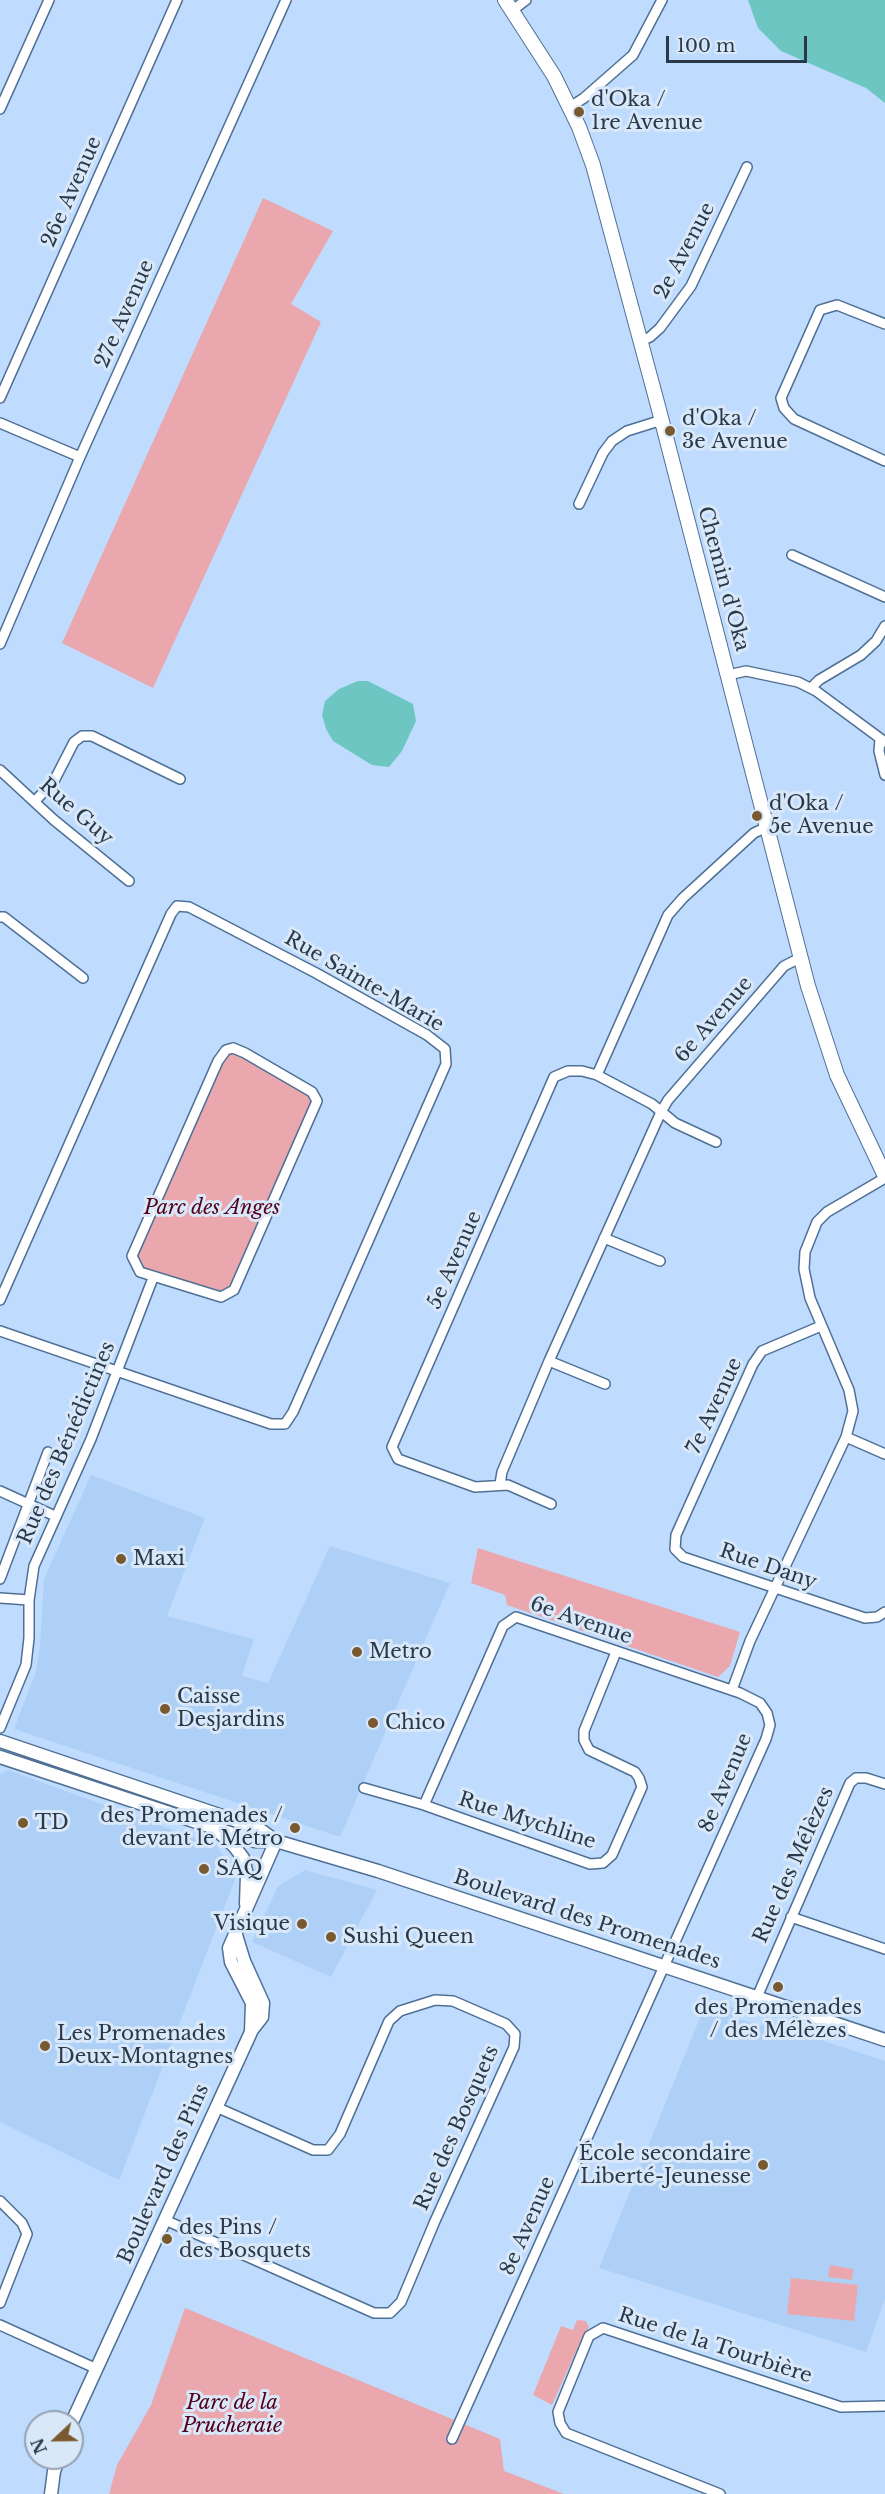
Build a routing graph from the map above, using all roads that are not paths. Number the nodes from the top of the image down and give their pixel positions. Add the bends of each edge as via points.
1 (49, 0) edge
2 (177, 0) edge
3 (286, 0) edge
4 (526, 0) edge
5 (662, 0) edge
6 (509, 5) edge
7 (570, 107) junction
8 (0, 109) edge
9 (747, 167) dead end
10 (885, 324) edge
11 (641, 340) junction
12 (0, 398) edge
13 (662, 420) junction
14 (0, 423) edge
15 (80, 457) junction
16 (885, 461) edge
17 (579, 504) dead end
18 (792, 555) dead end
19 (885, 597) edge
20 (885, 626) edge
21 (0, 644) edge
22 (728, 675) junction
23 (811, 688) junction
24 (883, 741) edge
25 (0, 770) edge
26 (885, 775) edge
27 (180, 778) dead end
28 (34, 801) junction
29 (766, 826) junction
30 (129, 881) dead end
31 (0, 917) edge
32 (801, 958) junction
33 (83, 978) dead end
34 (597, 1075) junction
35 (661, 1112) junction
36 (716, 1142) dead end
37 (885, 1177) edge
38 (604, 1238) junction
39 (660, 1261) dead end
40 (153, 1278) junction
41 (0, 1300) edge
42 (821, 1326) junction
43 (0, 1331) edge
44 (549, 1361) junction
45 (118, 1371) junction
46 (605, 1384) dead end
47 (846, 1437) junction
48 (48, 1452) dead end
49 (885, 1454) edge
50 (500, 1485) junction
51 (0, 1491) edge
52 (28, 1503) junction
53 (551, 1504) dead end
54 (55, 1516) junction
55 (675, 1535) joint
56 (0, 1579) edge
57 (774, 1589) junction
58 (0, 1598) edge
59 (29, 1600) junction
60 (885, 1612) edge
61 (616, 1652) junction
62 (732, 1690) junction
63 (0, 1728) edge
64 (0, 1742) edge
65 (0, 1757) edge
66 (885, 1784) edge
67 (364, 1788) dead end
68 (424, 1805) junction
69 (214, 1828) junction
70 (276, 1841) junction
71 (246, 1911) junction
72 (791, 1917) junction
73 (885, 1949) edge
74 (665, 1966) junction
75 (757, 1997) junction
76 (885, 2040) edge
77 (216, 2107) junction
78 (0, 2201) edge
79 (165, 2220) junction
80 (0, 2303) edge
81 (0, 2325) edge
82 (97, 2369) junction
83 (885, 2406) edge
84 (78, 2410) edge
85 (452, 2439) dead end
86 (54, 2470) edge
87 (51, 2494) edge
88 (720, 2494) edge

1 - 8 street
2 - 12 street, 26e Avenue
3 - 15 street, 27e Avenue
4 - 6 street
5 - 7 street via 633,55
6 - 7 main road, Chemin d'Oka
7 - 11 main road, Chemin d'Oka via 602,194
9 - 11 street, 2e Avenue via 691,286 660,328
10 - 16 street via 837,305 820,310 782,393 784,408 794,419
11 - 13 main road, Chemin d'Oka
13 - 17 street via 627,431 612,441
13 - 22 main road, Chemin d'Oka
14 - 15 street
15 - 21 street, 27e Avenue
18 - 19 street
20 - 23 street via 861,655
22 - 23 street via 742,671 790,679
22 - 29 main road, Chemin d'Oka
23 - 24 street
24 - 26 street via 879,751
25 - 28 street, Rue Guy
27 - 28 street via 92,736 82,736 74,742 54,782
28 - 30 street, Rue Guy
29 - 32 main road, Chemin d'Oka
29 - 34 street via 668,915
31 - 33 street via 4,916
32 - 35 street, 6e Avenue via 784,966
32 - 37 main road, Chemin d'Oka via 830,1055
34 - 35 street
34 - 50 street, 5e Avenue via 567,1071 554,1077 392,1447 398,1459 476,1486
35 - 36 street
35 - 38 street, 6e Avenue
37 - 42 street via 834,1206 811,1234 804,1269
38 - 39 street
38 - 44 street, 6e Avenue
40 - 40 street via 140,1272 132,1256 226,1050 233,1048 245,1053 312,1092 317,1101 234,1290 221,1297
40 - 45 street, Rue des Bénédictines
41 - 45 street, Rue Sainte-Marie via 177,906 189,907 323,977 445,1049 446,1064 285,1424 270,1424
42 - 47 street via 849,1390 853,1411
42 - 55 street, 7e Avenue via 762,1351
43 - 45 street, Rue Sainte-Marie
44 - 46 street
44 - 50 street, 6e Avenue
45 - 54 street, Rue des Bénédictines
47 - 49 street
47 - 57 street
48 - 52 street
50 - 53 street via 537,1495
51 - 52 street
52 - 54 street
52 - 56 street
54 - 59 street, Rue des Bénédictines via 34,1566
55 - 57 street, Rue Dany via 675,1549 683,1557
57 - 60 street, Rue Dany via 865,1618
57 - 62 street
58 - 59 street
59 - 63 street, Rue des Bénédictines via 27,1661
61 - 62 street, 6e Avenue
61 - 68 street, 6e Avenue via 516,1617 503,1626
61 - 68 street, Rue Mychline via 584,1731 584,1740 589,1750 635,1772 642,1787 612,1855 603,1863 590,1864
62 - 74 street, 8e Avenue via 760,1703 770,1725
64 - 70 street, Boulevard des Promenades via 258,1828
65 - 69 street, Boulevard des Promenades
66 - 72 street, Rue des Mélèzes via 866,1778 850,1783
67 - 68 street, Rue Mychline
69 - 70 street, Boulevard des Promenades via 254,1841
69 - 71 street via 243,1858 247,1875
70 - 71 street
70 - 74 street, Boulevard des Promenades
71 - 77 street, Boulevard des Pins via 236,1935 260,1992 262,2017 250,2031
72 - 73 street
72 - 75 street, Rue des Mélèzes
74 - 75 street, Boulevard des Promenades
74 - 85 street, 8e Avenue
75 - 76 street, Boulevard des Promenades
77 - 79 street, Boulevard des Pins
77 - 79 street, Rue des Bosquets via 314,2150 328,2150 340,2134 389,2021 400,2011 435,2000 453,2001 506,2024 515,2034 514,2047 401,2302 390,2313 374,2313
78 - 80 street via 27,2234
79 - 82 street, Boulevard des Pins
81 - 82 street
82 - 84 street, Boulevard des Pins
83 - 88 street, Rue de la Tourbière via 841,2407 603,2328 589,2336 558,2412 566,2433
86 - 87 street

